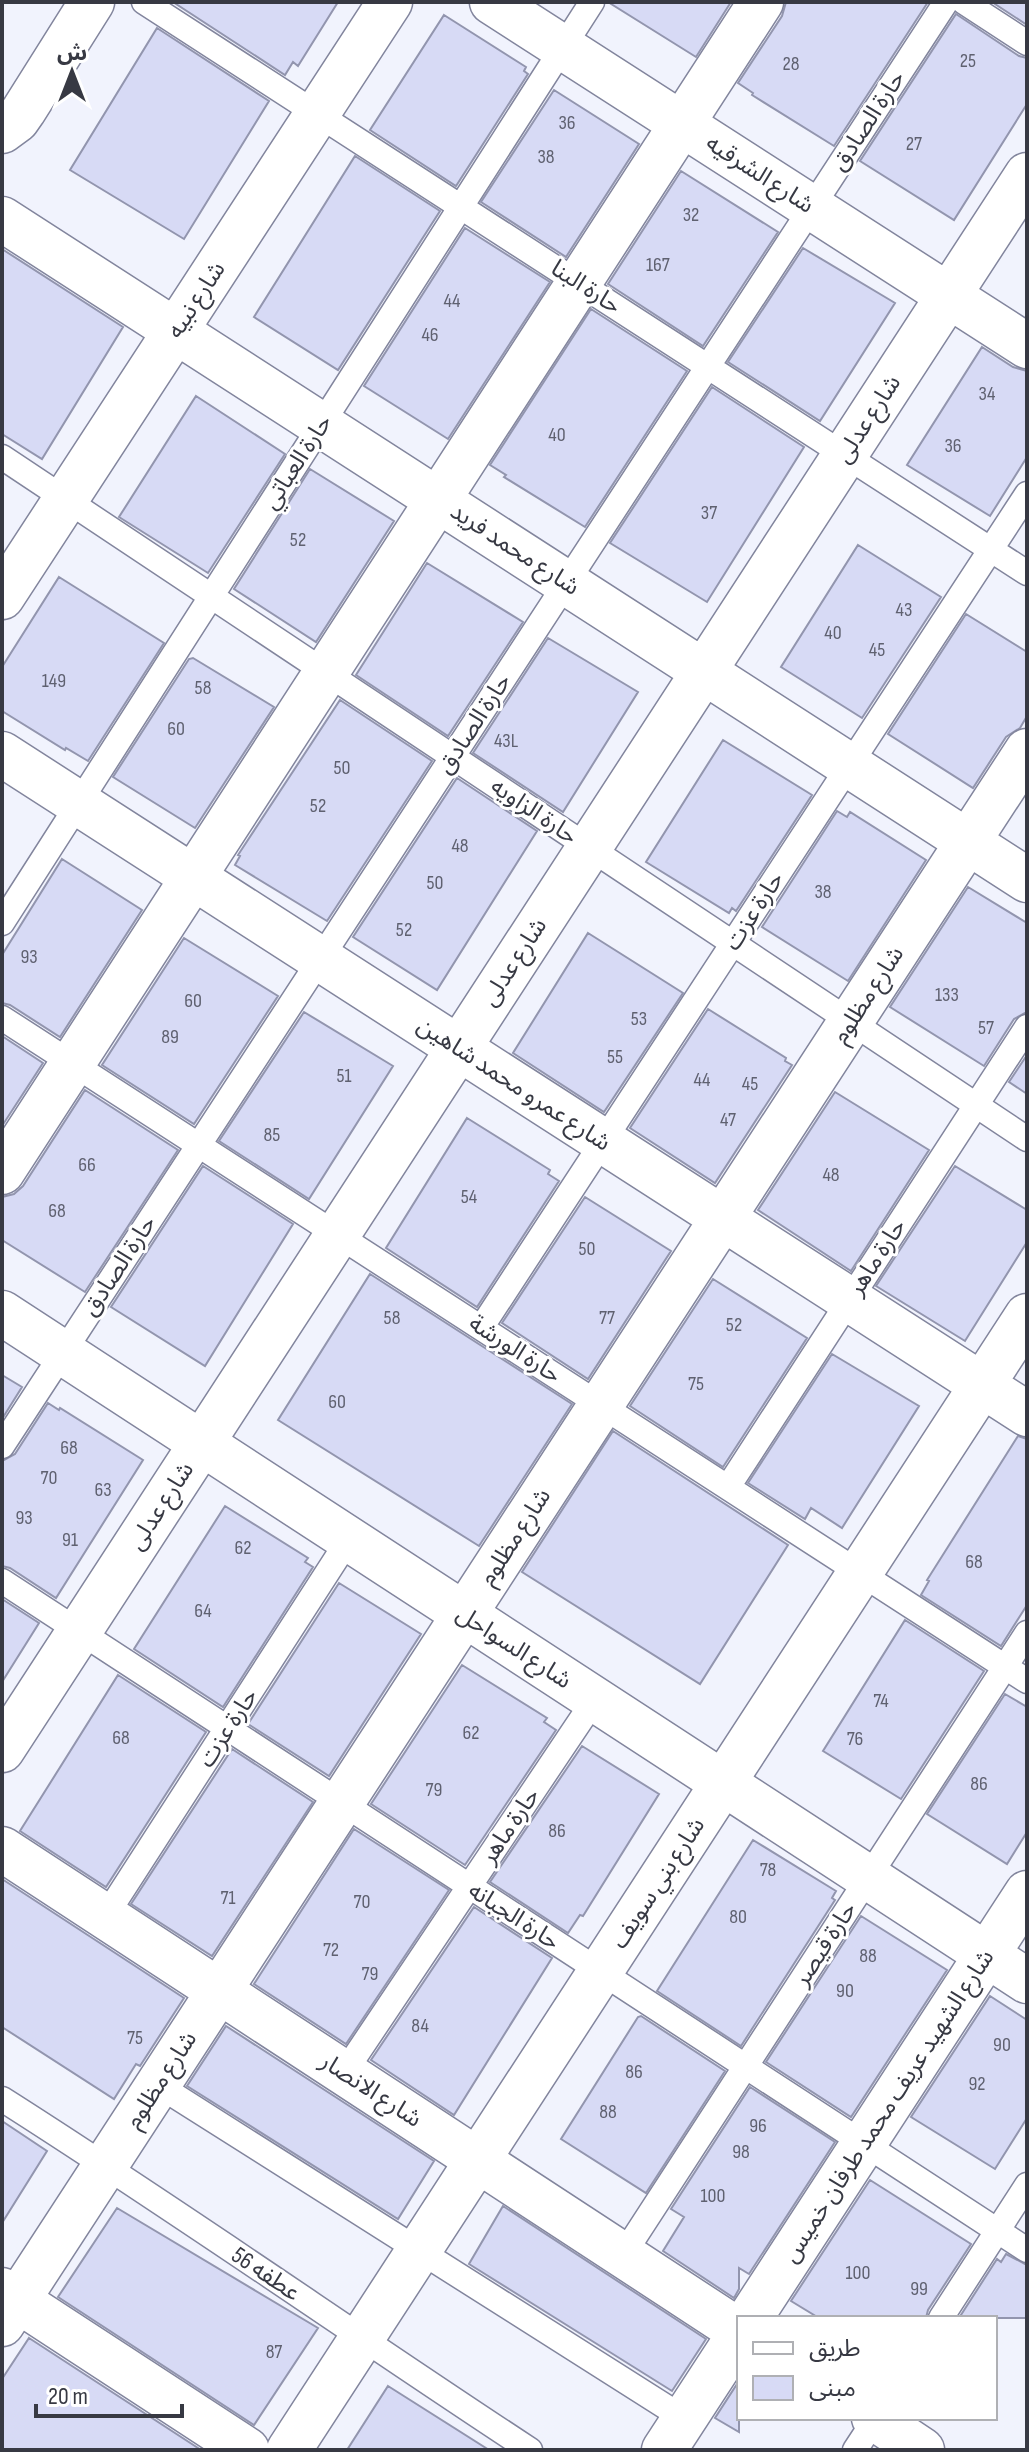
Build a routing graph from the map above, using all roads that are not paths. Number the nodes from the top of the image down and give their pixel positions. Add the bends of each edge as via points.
1 (92, 2) edge
2 (144, 2) edge
3 (390, 2) edge
4 (492, 2) edge
5 (592, 2) edge
6 (761, 2) edge
7 (946, 2) edge
8 (964, 2) edge
9 (1027, 43) edge
10 (563, 48) junction
11 (317, 113) junction
12 (682, 124) junction
13 (2, 131) edge
14 (1027, 175) edge
15 (461, 207) junction
16 (812, 207) junction
17 (2, 219) edge
18 (579, 283) junction
19 (949, 296) junction
20 (176, 331) junction
21 (1027, 346) edge
22 (708, 366) junction
23 (321, 425) junction
24 (844, 455) junction
25 (2, 457) edge
26 (1027, 494) edge
27 (66, 499) junction
28 (438, 500) junction
29 (990, 549) junction
30 (1027, 573) edge
31 (566, 583) junction
32 (211, 596) junction
33 (2, 597) edge
34 (703, 671) junction
35 (326, 672) junction
36 (1027, 751) edge
37 (2, 754) edge
38 (453, 757) junction
39 (849, 766) junction
40 (79, 804) junction
41 (967, 842) junction
42 (590, 848) junction
43 (193, 878) junction
44 (1027, 880) edge
45 (2, 923) edge
46 (733, 943) junction
47 (320, 959) junction
48 (2, 1018) edge
49 (851, 1022) junction
50 (1027, 1027) edge
51 (458, 1048) junction
52 (73, 1064) junction
53 (976, 1105) junction
54 (1027, 1139) edge
55 (603, 1141) junction
56 (198, 1145) junction
57 (2, 1172) edge
58 (722, 1218) junction
59 (337, 1235) junction
60 (849, 1300) junction
61 (2, 1313) edge
62 (1027, 1316) edge
63 (481, 1328) junction
64 (63, 1353) junction
65 (982, 1385) junction
66 (601, 1405) junction
67 (1027, 1414) edge
68 (202, 1443) junction
69 (2, 1446) edge
70 (728, 1487) junction
71 (349, 1539) junction
72 (860, 1572) junction
73 (2, 1581) edge
74 (464, 1615) junction
75 (79, 1632) junction
76 (1027, 1633) edge
77 (1005, 1667) junction
78 (1027, 1681) edge
79 (595, 1699) junction
80 (228, 1729) junction
81 (2, 1750) edge
82 (723, 1783) junction
83 (342, 1803) junction
84 (2, 1849) edge
85 (868, 1877) junction
86 (469, 1886) junction
87 (1027, 1893) edge
88 (105, 1917) junction
89 (987, 1955) junction
90 (600, 1972) junction
91 (1027, 1981) edge
92 (219, 1991) junction
93 (746, 2067) junction
94 (344, 2073) junction
95 (158, 2085) junction
96 (2, 2099) edge
97 (863, 2143) junction
98 (478, 2160) junction
99 (106, 2165) junction
100 (1027, 2185) edge
101 (997, 2230) junction
102 (1027, 2250) edge
103 (419, 2251) junction
104 (623, 2255) junction
105 (7, 2305) edge
106 (751, 2316) edge
107 (942, 2316) edge
108 (737, 2332) edge
109 (737, 2336) edge
110 (361, 2339) junction
111 (874, 2420) edge
112 (878, 2420) edge
113 (674, 2434) edge
114 (247, 2450) edge
115 (289, 2450) edge
116 (530, 2450) edge
117 (855, 2450) edge
118 (922, 2450) edge

1 - 13 street via 24,110
2 - 11 lane, حارة البنا
3 - 11 street, شارع نبيه
4 - 10 street, شارع الشرقيه
5 - 10 lane, حارة العباتي
6 - 12 street
7 - 16 lane, حارة الصادق
8 - 9 lane
10 - 12 street, شارع الشرقيه
10 - 15 lane, حارة العباتي
11 - 15 lane, حارة البنا
11 - 20 street, شارع نبيه
12 - 16 street, شارع الشرقيه
12 - 18 street
14 - 19 street, شارع عدلى
15 - 18 lane, حارة البنا
15 - 23 lane, حارة العباتي
16 - 19 street, شارع الشرقيه
16 - 22 lane, حارة الصادق
17 - 20 street, شارع محمد فريد
18 - 22 lane, حارة البنا
18 - 28 street
19 - 21 street, شارع الشرقيه
19 - 24 street, شارع عدلى
20 - 23 street, شارع محمد فريد
20 - 27 street, شارع نبيه
22 - 24 lane, حارة البنا
22 - 31 lane, حارة الصادق
23 - 28 street, شارع محمد فريد
23 - 32 lane, حارة العباتي
24 - 29 lane, حارة البنا
24 - 34 street, شارع عدلى
25 - 27 lane, حارة الزاويه
26 - 29 lane, حارة عزت
27 - 32 lane, حارة الزاويه
27 - 33 street, شارع نبيه
28 - 31 street, شارع محمد فريد
28 - 35 street
29 - 30 lane, حارة البنا
29 - 39 lane, حارة عزت
31 - 34 street, شارع محمد فريد
31 - 38 lane, حارة الصادق
32 - 35 lane, حارة الزاويه
32 - 40 lane, حارة العباتي
34 - 39 street, شارع محمد فريد
34 - 42 street, شارع عدلى
35 - 38 lane, حارة الزاويه
35 - 43 street
36 - 41 street, شارع مظلوم
37 - 40 street, شارع عمرو محمد شاهين
38 - 42 lane, حارة الزاويه
38 - 47 lane, حارة الصادق
39 - 41 street, شارع محمد فريد
39 - 46 lane, حارة عزت
40 - 43 street, شارع عمرو محمد شاهين
40 - 45 lane, حارة العباتي
41 - 44 street, شارع محمد فريد
41 - 49 street, شارع مظلوم
42 - 46 lane, حارة الزاويه
42 - 51 street, شارع عدلى
43 - 47 street, شارع عمرو محمد شاهين
43 - 52 street
46 - 49 lane, حارة الزاويه
46 - 55 lane, حارة عزت
47 - 51 street, شارع عمرو محمد شاهين
47 - 56 lane, حارة الصادق
48 - 52 lane, حارة الورشة
49 - 53 lane, حارة الزاويه
49 - 58 street, شارع مظلوم
50 - 53 lane, حارة ماهر
51 - 55 street, شارع عمرو محمد شاهين
51 - 59 street, شارع عدلى
52 - 56 lane, حارة الورشة
52 - 57 street
53 - 54 lane, حارة الزاويه
53 - 60 lane, حارة ماهر
55 - 58 street, شارع عمرو محمد شاهين
55 - 63 lane, حارة عزت
56 - 59 lane, حارة الورشة
56 - 64 lane, حارة الصادق
58 - 60 street, شارع عمرو محمد شاهين
58 - 66 street, شارع مظلوم
59 - 63 lane, حارة الورشة
59 - 68 street, شارع عدلى
60 - 65 street, شارع عمرو محمد شاهين
60 - 70 lane, حارة ماهر
61 - 64 street, شارع السواحل
62 - 65 street, شارع بني سويف
63 - 66 lane, حارة الورشة
64 - 68 street, شارع السواحل
64 - 69 lane, حارة الصادق
65 - 67 street, شارع عمرو محمد شاهين
65 - 72 street, شارع بني سويف
66 - 70 lane, حارة الورشة
66 - 74 street, شارع مظلوم
68 - 71 street, شارع السواحل
68 - 75 street, شارع عدلى
70 - 72 lane, حارة الورشة
71 - 74 street, شارع السواحل
71 - 80 lane, حارة عزت
72 - 77 lane, حارة الورشة
72 - 82 street, شارع بني سويف
73 - 75 lane, حارة الجبانه
74 - 79 street, شارع السواحل
74 - 83 street, شارع مظلوم
75 - 80 lane, حارة الجبانه
75 - 81 street, شارع عدلى
76 - 77 lane, حارة قيصر
77 - 78 lane, حارة الورشة
77 - 85 lane, حارة قيصر
79 - 82 street, شارع السواحل
79 - 86 lane, حارة ماهر
80 - 83 lane, حارة الجبانه
80 - 88 lane, حارة عزت
82 - 85 street, شارع السواحل
82 - 90 street, شارع بني سويف
83 - 86 lane, حارة الجبانه
83 - 92 street, شارع مظلوم
84 - 88 street, شارع الانصار
85 - 89 street, شارع السواحل
85 - 93 lane, حارة قيصر
86 - 90 lane, حارة الجبانه
86 - 94 lane, حارة ماهر
87 - 89 street, شارع الشهيد عريف محمد طرفان خميس
88 - 92 street, شارع الانصار
89 - 91 street, شارع السواحل
89 - 97 street, شارع الشهيد عريف محمد طرفان خميس
90 - 93 lane, حارة الجبانه
90 - 98 street, شارع بني سويف
92 - 94 street, شارع الانصار
92 - 95 street, شارع مظلوم
93 - 97 lane, حارة الجبانه
93 - 104 lane, حارة قيصر
94 - 98 street, شارع الانصار
95 - 99 street, شارع مظلوم
95 - 103 lane
96 - 99 lane, عطفه 56
97 - 101 lane, حارة الجبانه
97 - 106 street, شارع الشهيد عريف محمد طرفان خميس
98 - 103 street, شارع بني سويف
98 - 104 street, شارع الانصار
99 - 105 street, شارع مظلوم
99 - 110 lane, عطفه 56
100 - 101 lane
101 - 102 lane, حارة الجبانه
101 - 107 lane
103 - 110 street, شارع بني سويف
103 - 113 lane
104 - 108 street, شارع الانصار
105 - 114 street
109 - 113 street
110 - 115 street, شارع بني سويف
110 - 116 lane, عطفه 56
111 - 117 lane
112 - 118 street

